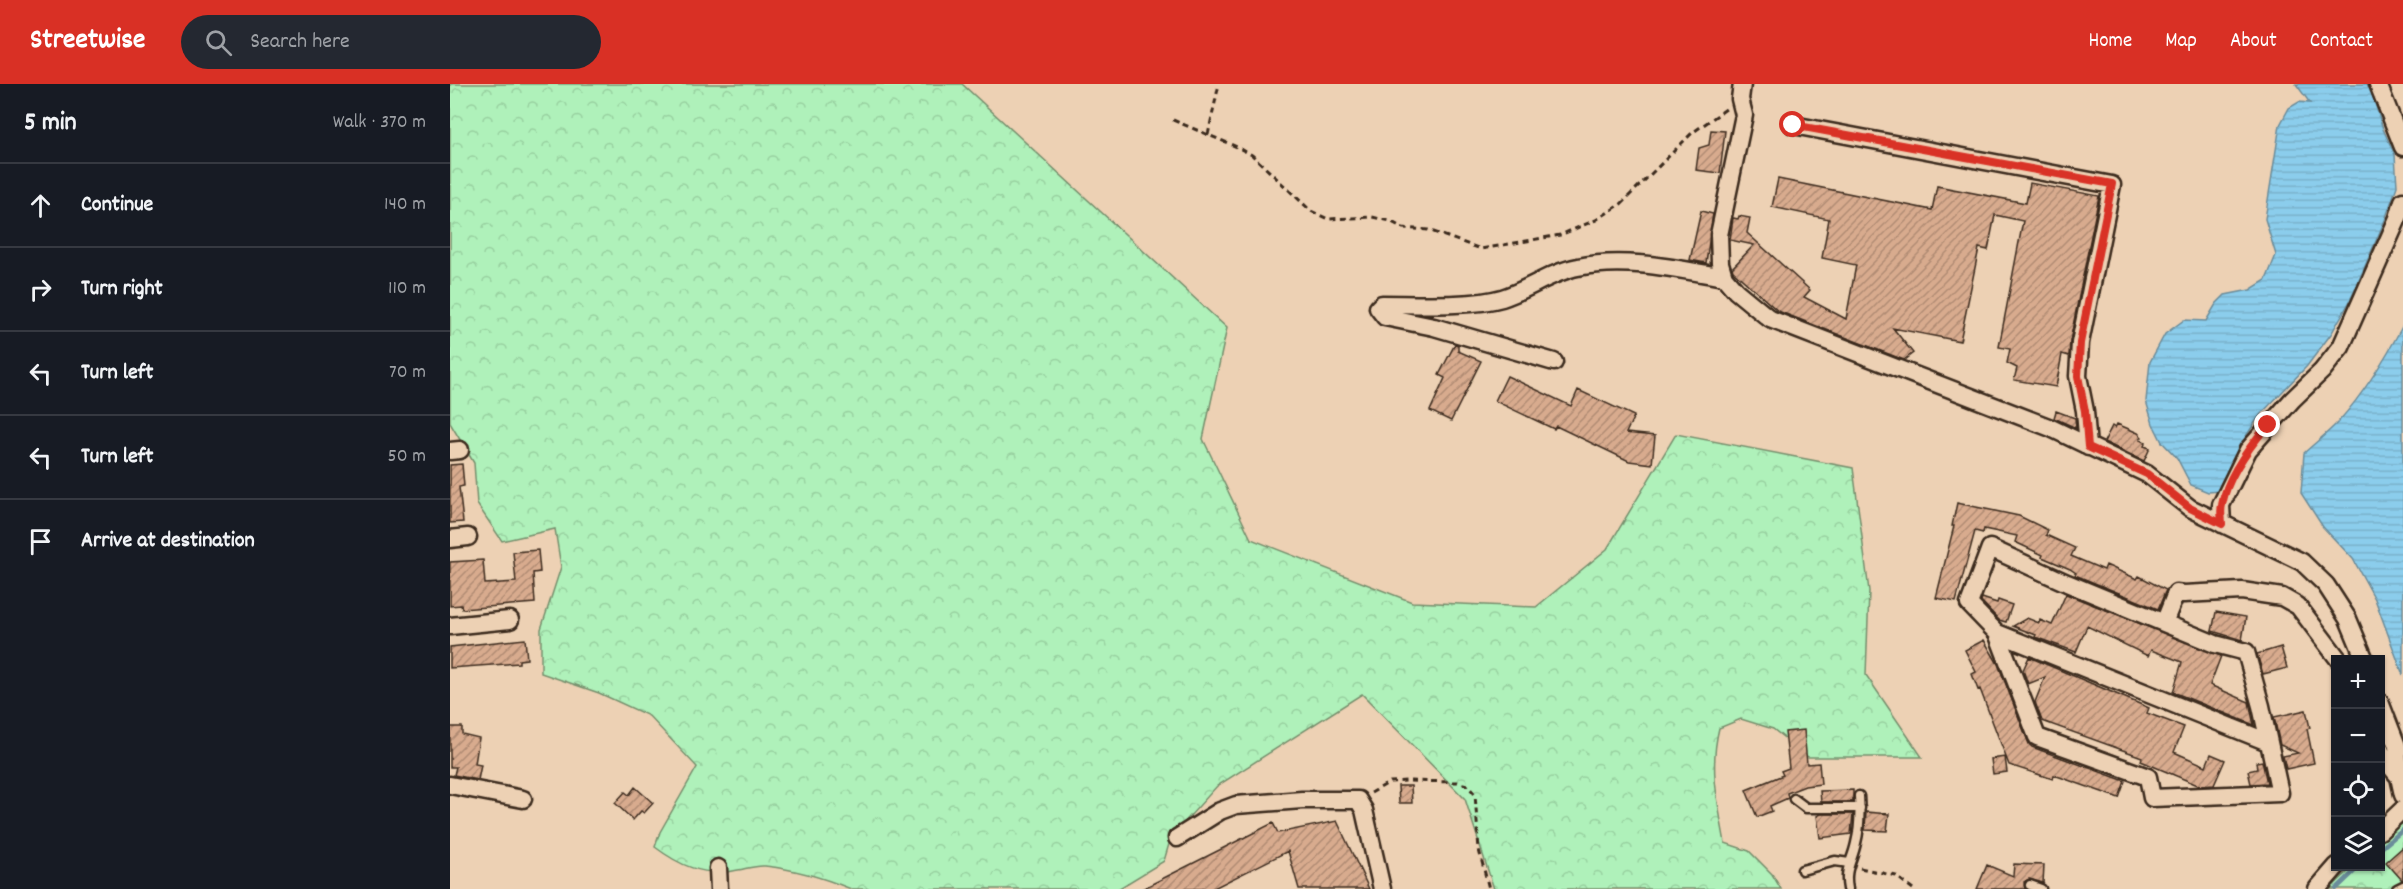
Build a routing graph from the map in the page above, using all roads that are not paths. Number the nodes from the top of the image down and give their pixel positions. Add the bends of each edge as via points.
1 (2378, 84) edge
2 (1741, 92) edge
3 (1793, 125) dead end
4 (2403, 147) edge
5 (2403, 201) edge
6 (1724, 277) junction
7 (1554, 362) dead end
8 (2088, 447) junction
9 (2222, 524) junction
10 (468, 537) dead end
11 (450, 539) edge
12 (510, 620) dead end
13 (2164, 623) junction
14 (450, 626) edge
15 (1997, 633) junction
16 (2335, 655) edge
17 (2363, 655) edge
18 (2383, 709) edge
19 (2268, 742) junction
20 (2385, 760) edge
21 (2399, 777) junction
22 (450, 785) edge
23 (2403, 795) edge
24 (1859, 796) dead end
25 (524, 799) dead end
26 (1794, 799) dead end
27 (1860, 808) junction
28 (2403, 809) edge
29 (2385, 826) edge
30 (1177, 838) dead end
31 (1849, 863) junction
32 (718, 868) dead end
33 (1802, 870) dead end
34 (2333, 871) edge
35 (2030, 885) dead end
36 (2403, 886) edge
37 (719, 889) edge
38 (1382, 889) edge
39 (1848, 889) edge
40 (2041, 889) edge
41 (2317, 889) edge
42 (2397, 889) edge

1 - 4 street
2 - 6 street via 1744,115 1719,234
3 - 8 street via 2112,184 2080,343 2078,376
5 - 9 street via 2341,347 2248,450 2221,505
6 - 7 street via 1666,267 1577,267 1499,299 1382,304 1378,308 1385,317
6 - 8 street via 1770,319 2051,428
8 - 9 street via 2147,474 2190,508
9 - 17 street via 2302,562 2326,585 2348,619
10 - 11 street
12 - 14 street
13 - 15 street via 1990,548 1969,604
13 - 16 street via 2176,593 2271,594 2298,606
13 - 19 street via 2246,652
15 - 19 street
15 - 19 street via 2037,737 2148,777 2152,798 2280,793
18 - 21 street via 2397,746
20 - 21 street
21 - 23 street
22 - 25 street
24 - 27 lane
26 - 27 lane via 1806,808
27 - 31 lane via 1857,841
28 - 29 street
30 - 38 street via 1236,805 1358,800 1364,810
31 - 33 lane via 1835,861
31 - 39 lane
32 - 37 street
34 - 41 street
35 - 40 lane
36 - 42 lane

